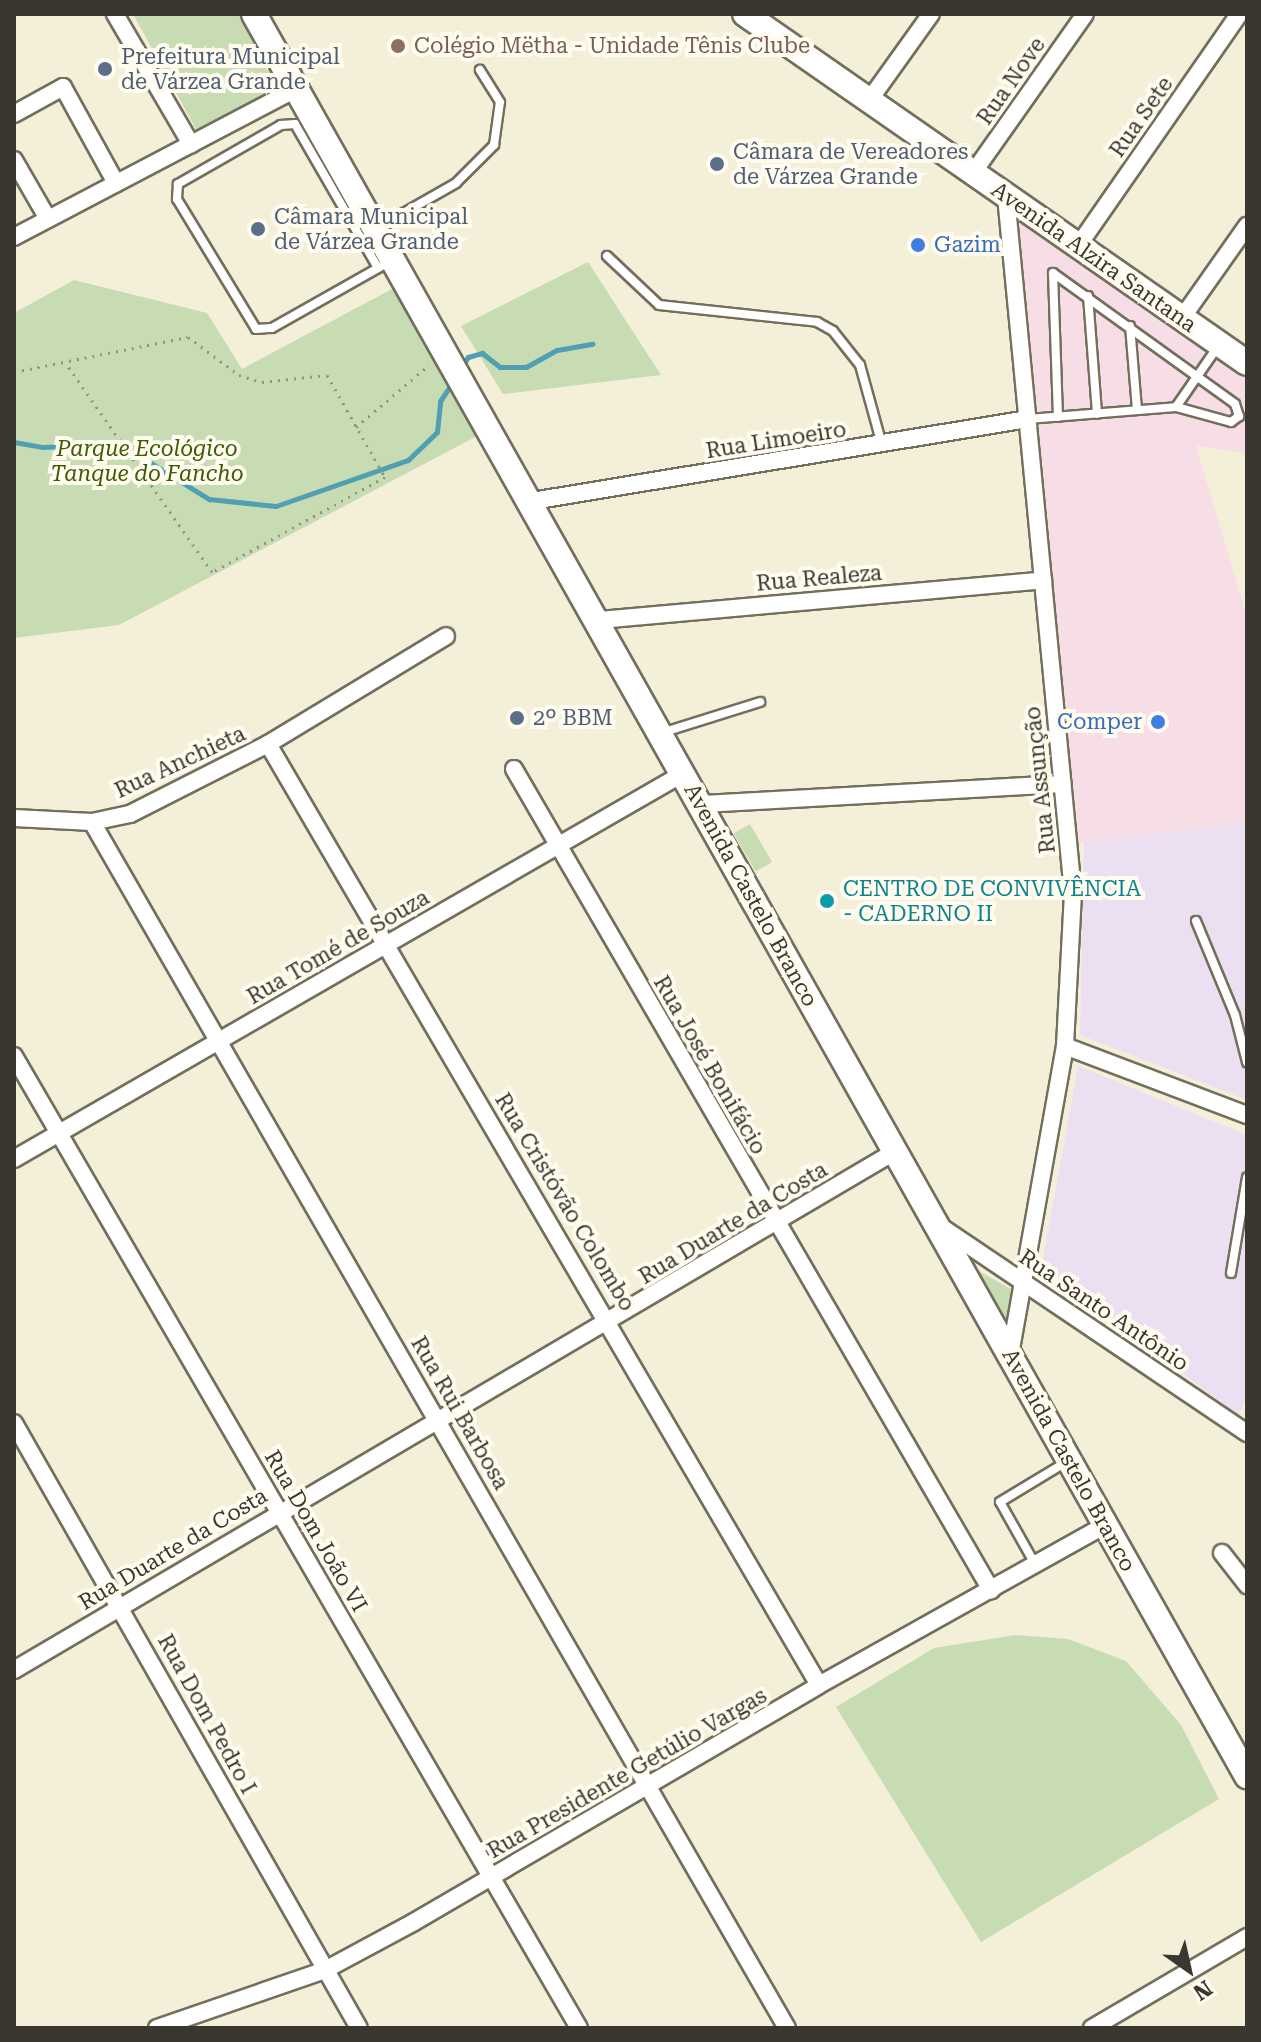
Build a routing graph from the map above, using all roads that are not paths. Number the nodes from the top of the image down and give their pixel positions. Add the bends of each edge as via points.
1 (115, 14) edge
2 (254, 14) edge
3 (745, 14) edge
4 (931, 14) edge
5 (1085, 14) edge
6 (1239, 14) edge
7 (770, 21) edge
8 (480, 70) dead end
9 (296, 89) junction
10 (868, 102) junction
11 (14, 114) edge
12 (191, 144) junction
13 (14, 160) edge
14 (973, 173) junction
15 (116, 183) junction
16 (1006, 196) junction
17 (48, 219) junction
18 (1247, 226) edge
19 (375, 229) junction
20 (16, 231) edge
21 (1078, 246) junction
22 (607, 256) dead end
23 (385, 264) junction
24 (1088, 296) junction
25 (1182, 318) junction
26 (1130, 326) junction
27 (1219, 344) junction
28 (1247, 363) edge
29 (1195, 375) junction
30 (1176, 407) junction
31 (1137, 410) junction
32 (1097, 414) junction
33 (1058, 417) junction
34 (1028, 419) junction
35 (882, 446) junction
36 (532, 501) junction
37 (1043, 580) junction
38 (599, 620) junction
39 (446, 636) dead end
40 (760, 702) dead end
41 (661, 733) junction
42 (268, 744) junction
43 (514, 769) dead end
44 (684, 773) junction
45 (1062, 784) junction
46 (702, 804) junction
47 (14, 818) edge
48 (92, 822) junction
49 (558, 846) junction
50 (1196, 921) dead end
51 (387, 944) junction
52 (219, 1041) junction
53 (1065, 1046) junction
54 (14, 1056) edge
55 (1247, 1062) edge
56 (1247, 1115) edge
57 (59, 1133) junction
58 (894, 1152) junction
59 (14, 1159) edge
60 (1247, 1177) edge
61 (775, 1223) junction
62 (936, 1223) junction
63 (1231, 1273) dead end
64 (1025, 1281) junction
65 (610, 1321) junction
66 (1010, 1356) junction
67 (1216, 1413) junction
68 (437, 1418) junction
69 (14, 1423) edge
70 (1247, 1433) edge
71 (1247, 1447) edge
72 (1069, 1461) junction
73 (279, 1511) junction
74 (1105, 1525) junction
75 (1222, 1553) dead end
76 (1035, 1565) junction
77 (1247, 1585) edge
78 (991, 1590) junction
79 (122, 1606) junction
80 (14, 1670) edge
81 (819, 1685) junction
82 (1247, 1776) edge
83 (648, 1787) junction
84 (493, 1877) junction
85 (1247, 1937) edge
86 (325, 1970) junction
87 (157, 2028) edge
88 (359, 2028) edge
89 (579, 2028) edge
90 (787, 2028) edge
91 (1092, 2028) edge

1 - 12 street
2 - 9 street, Avenida Castelo Branco
3 - 7 street, Avenida Alzira Santana
4 - 10 street
5 - 14 street, Rua Nove
6 - 21 street, Rua Sete
7 - 10 street, Avenida Alzira Santana
8 - 19 lane via 500,102 494,145 456,183
9 - 12 street
9 - 19 street, Avenida Castelo Branco
10 - 14 street, Avenida Alzira Santana
11 - 15 street via 63,87
12 - 15 street
13 - 17 street
14 - 16 street, Avenida Alzira Santana
15 - 17 street
16 - 21 street, Avenida Alzira Santana
16 - 34 street, Rua Assunção
17 - 20 street
18 - 25 street
19 - 23 street, Avenida Castelo Branco
21 - 25 street, Avenida Alzira Santana
22 - 35 lane via 659,305 817,322 833,331 860,365
23 - 23 lane via 295,124 281,125 178,184 177,199 256,329 272,328
23 - 36 street, Avenida Castelo Branco via 453,366
24 - 26 lane
24 - 32 lane
24 - 33 lane via 1056,273 1050,277
25 - 27 street, Avenida Alzira Santana
26 - 29 lane
26 - 31 lane
27 - 28 street, Avenida Alzira Santana
27 - 29 lane
29 - 30 lane
29 - 30 lane via 1235,404 1239,416 1231,422
30 - 31 lane
31 - 32 lane
32 - 33 lane
33 - 34 lane
34 - 35 street, Rua Limoeiro
34 - 37 street, Rua Assunção
35 - 36 street, Rua Limoeiro
36 - 38 street, Avenida Castelo Branco
37 - 38 street, Rua Realeza
37 - 45 street, Rua Assunção
38 - 41 street, Avenida Castelo Branco
39 - 42 street, Rua Anchieta
40 - 41 lane
41 - 44 street, Avenida Castelo Branco
42 - 48 street, Rua Anchieta via 130,814
42 - 51 street, Rua Cristóvão Colombo
43 - 49 street, Rua José Bonifácio
44 - 46 street, Avenida Castelo Branco
44 - 49 street, Rua Tomé de Souza
45 - 46 street
45 - 53 street, Rua Assunção via 1073,893
46 - 58 street, Avenida Castelo Branco
47 - 48 street, Rua Anchieta
48 - 52 street, Rua Rui Barbosa
49 - 51 street, Rua Tomé de Souza
49 - 61 street, Rua José Bonifácio
50 - 55 lane via 1235,1015
51 - 52 street, Rua Tomé de Souza
51 - 65 street, Rua Cristóvão Colombo
52 - 57 street, Rua Tomé de Souza
52 - 68 street, Rua Rui Barbosa
53 - 56 street
53 - 64 street, Rua Assunção
54 - 57 street, Rua Dom João VI
57 - 59 street, Rua Tomé de Souza
57 - 73 street, Rua Dom João VI
58 - 61 street, Rua Duarte da Costa
58 - 62 street, Avenida Castelo Branco
60 - 63 lane
61 - 65 street, Rua Duarte da Costa
61 - 78 street, Rua José Bonifácio
62 - 64 street, Rua Santo Antônio
62 - 66 street, Avenida Castelo Branco
64 - 66 street, Rua Assunção
64 - 67 street, Rua Santo Antônio
65 - 68 street, Rua Duarte da Costa
65 - 81 street, Rua Cristóvão Colombo
66 - 72 street, Avenida Castelo Branco
67 - 70 street, Rua Santo Antônio
67 - 71 street
68 - 73 street, Rua Duarte da Costa
68 - 83 street, Rua Rui Barbosa
69 - 79 street, Rua Dom Pedro I
72 - 74 street, Avenida Castelo Branco
72 - 76 lane via 1000,1502
73 - 79 street, Rua Duarte da Costa
73 - 84 street, Rua Dom João VI
74 - 76 street, Rua Presidente Getúlio Vargas
74 - 82 street, Avenida Castelo Branco
75 - 77 street
76 - 78 street, Rua Presidente Getúlio Vargas
78 - 81 street, Rua Presidente Getúlio Vargas
79 - 80 street, Rua Duarte da Costa
79 - 86 street, Rua Dom Pedro I
81 - 83 street, Rua Presidente Getúlio Vargas
83 - 84 street, Rua Presidente Getúlio Vargas
83 - 90 street, Rua Rui Barbosa
84 - 86 street, Rua Presidente Getúlio Vargas
84 - 89 street, Rua Dom João VI
85 - 91 street
86 - 87 street, Rua Presidente Getúlio Vargas
86 - 88 street, Rua Dom Pedro I

